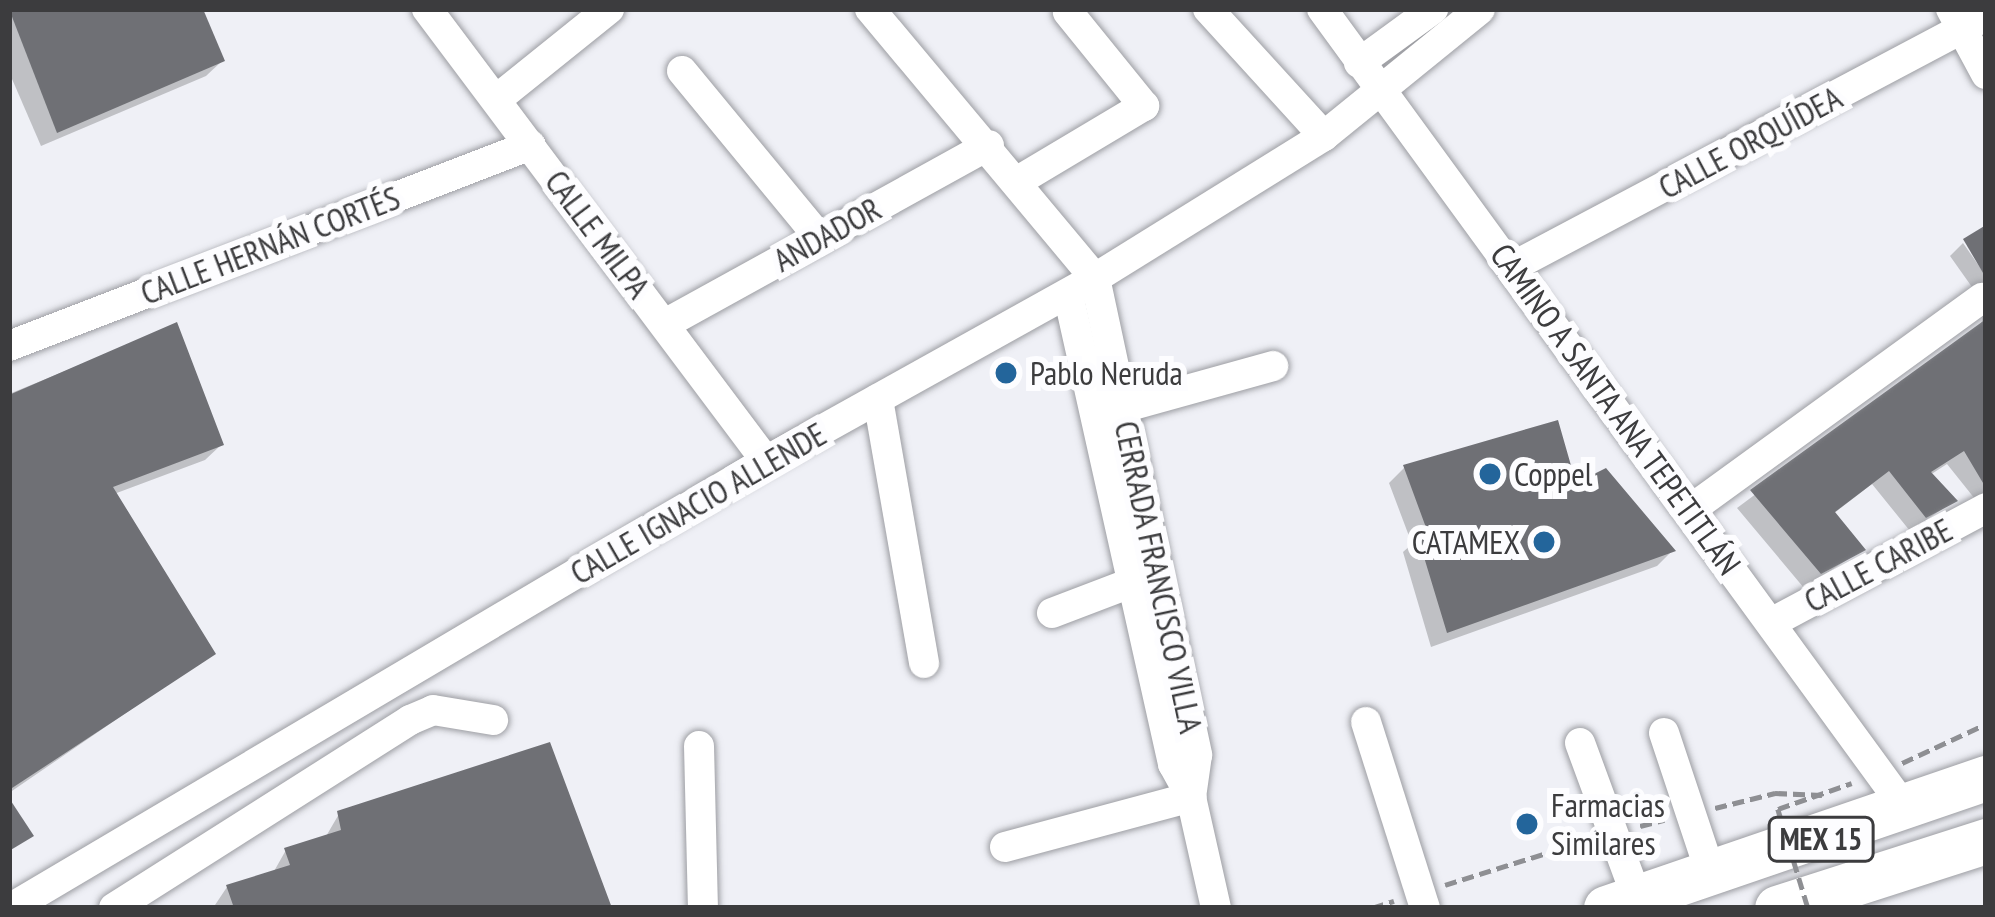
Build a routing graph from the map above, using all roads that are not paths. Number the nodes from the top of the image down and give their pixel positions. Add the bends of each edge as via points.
1 (427, 9) edge
2 (609, 9) edge
3 (870, 9) edge
4 (1208, 9) edge
5 (1322, 9) edge
6 (1432, 9) edge
7 (1480, 9) edge
8 (1068, 12) edge
9 (1966, 19) edge
10 (1393, 20) edge
11 (1422, 57) junction
12 (1359, 63) junction
13 (682, 71) dead end
14 (1986, 74) edge
15 (1380, 92) junction
16 (497, 99) junction
17 (1324, 136) junction
18 (531, 145) junction
19 (989, 145) junction
20 (1018, 181) junction
21 (819, 237) junction
22 (1514, 266) junction
23 (1081, 286) junction
24 (1982, 298) dead end
25 (665, 324) junction
26 (9, 346) edge
27 (1273, 366) dead end
28 (878, 399) junction
29 (1122, 408) junction
30 (766, 460) junction
31 (1986, 508) edge
32 (1690, 510) junction
33 (1132, 582) junction
34 (1052, 613) dead end
35 (1771, 623) junction
36 (924, 663) dead end
37 (494, 720) dead end
38 (1366, 722) dead end
39 (1664, 733) dead end
40 (1580, 743) dead end
41 (699, 746) dead end
42 (1984, 779) edge
43 (1191, 797) junction
44 (1907, 812) junction
45 (1986, 841) edge
46 (1005, 847) dead end
47 (1711, 874) junction
48 (1622, 903) edge
49 (10, 908) edge
50 (114, 908) edge
51 (703, 908) edge
52 (1216, 908) edge
53 (1425, 908) edge
54 (1778, 908) edge

1 - 16 street, CALLE MILPA
2 - 16 street
3 - 19 street, CERRADA FRANCISCO VILLA
4 - 17 street
5 - 12 street, CAMINO A SANTA ANA TEPETITLÁN
6 - 10 street
7 - 11 street, CALLE IGNACIO ALLENDE
8 - 20 street via 1144,106
9 - 14 street
9 - 22 street, CALLE ORQUÍDEA
10 - 11 street
10 - 12 street
11 - 15 street, CALLE IGNACIO ALLENDE
12 - 15 street, CAMINO A SANTA ANA TEPETITLÁN
13 - 21 street
15 - 17 street, CALLE IGNACIO ALLENDE
15 - 22 street, CAMINO A SANTA ANA TEPETITLÁN
16 - 18 street, CALLE MILPA
17 - 23 street, CALLE IGNACIO ALLENDE
18 - 25 street, CALLE MILPA
18 - 26 street, CALLE HERNÁN CORTÉS
19 - 20 street, CERRADA FRANCISCO VILLA
19 - 21 street, ANDADOR
20 - 23 street, CERRADA FRANCISCO VILLA
21 - 25 street, ANDADOR
22 - 32 street, CAMINO A SANTA ANA TEPETITLÁN
23 - 28 street, CALLE IGNACIO ALLENDE
23 - 29 street, CERRADA FRANCISCO VILLA
23 - 33 street, CERRADA FRANCISCO VILLA
24 - 32 street
25 - 30 street, CALLE MILPA
27 - 29 street
28 - 30 street, CALLE IGNACIO ALLENDE
28 - 36 street
29 - 43 street, CERRADA FRANCISCO VILLA via 1197,755
30 - 49 street, CALLE IGNACIO ALLENDE
31 - 35 street, CALLE CARIBE
32 - 35 street, CAMINO A SANTA ANA TEPETITLÁN
33 - 34 street
33 - 43 street, CERRADA FRANCISCO VILLA via 1173,764
35 - 44 street, CAMINO A SANTA ANA TEPETITLÁN
37 - 50 street via 448,710 410,720
38 - 53 street
39 - 47 street
40 - 48 street
41 - 51 street
42 - 44 highway, MEX 15
43 - 46 street
43 - 52 street, CERRADA FRANCISCO VILLA
44 - 47 highway, MEX 15
45 - 54 highway, MEX 15
47 - 48 highway, MEX 15

